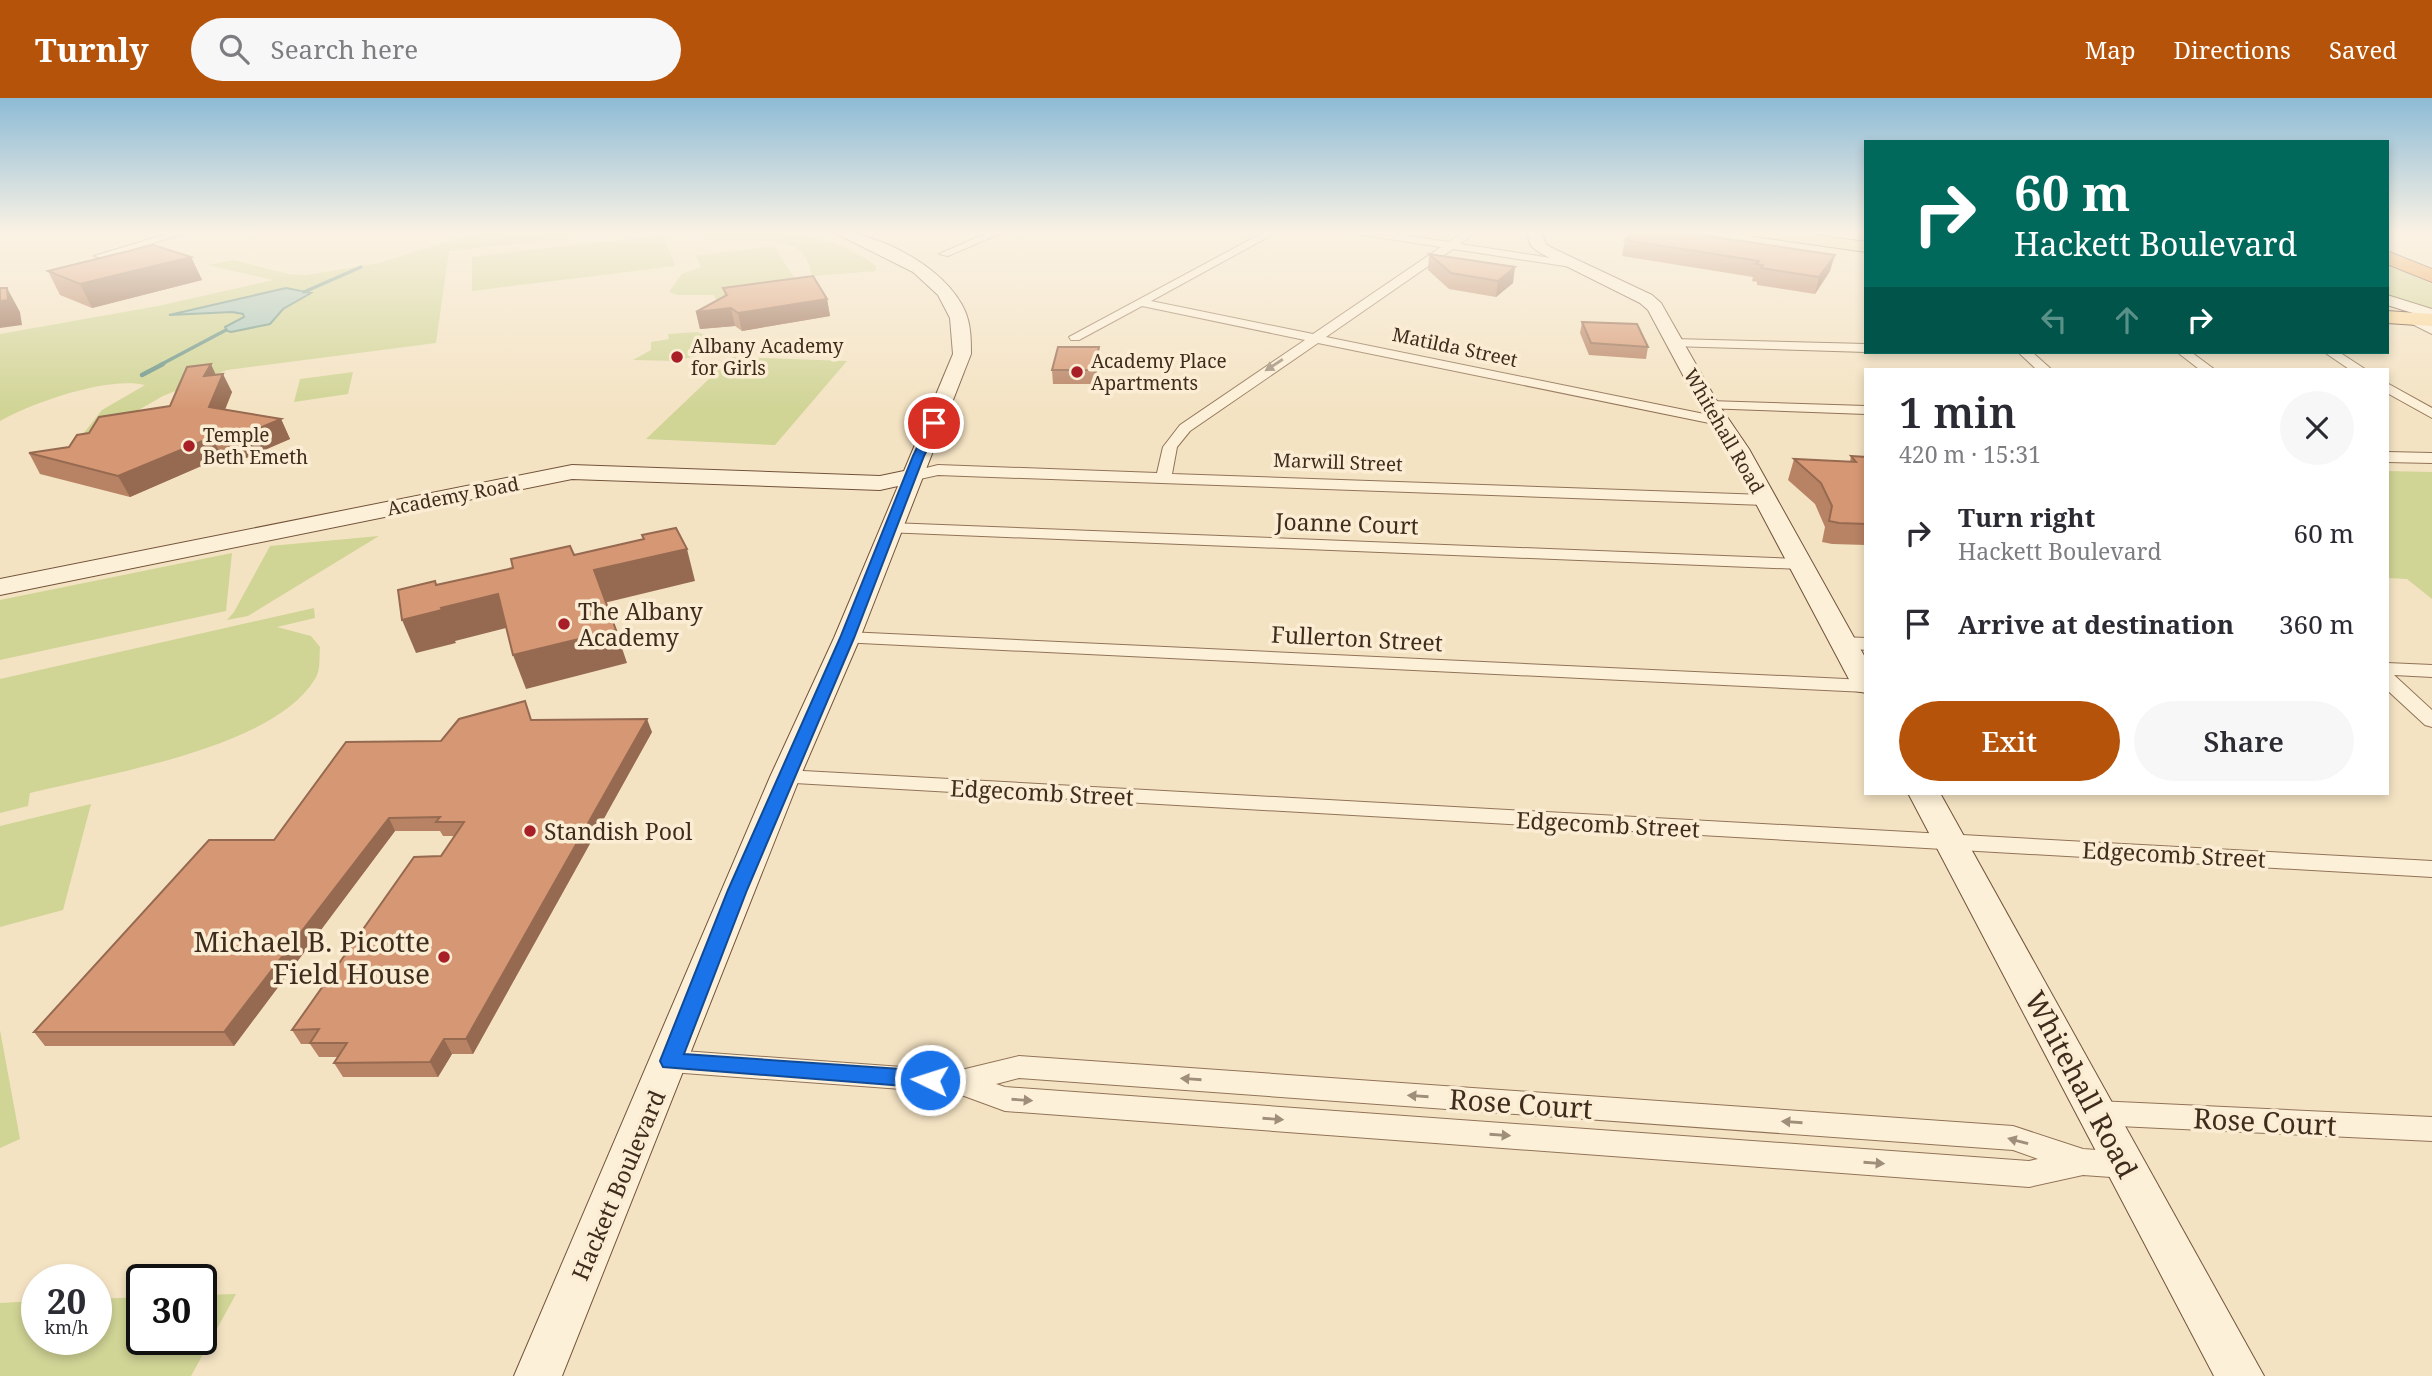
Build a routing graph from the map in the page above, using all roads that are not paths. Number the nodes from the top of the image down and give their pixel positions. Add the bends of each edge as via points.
1 (941, 291) edge
2 (1165, 291) edge
3 (1384, 291) edge
4 (1628, 291) edge
5 (2389, 301) edge
6 (1143, 303) junction
7 (2432, 314) edge
8 (2389, 317) edge
9 (2410, 318) junction
10 (2432, 320) edge
11 (2432, 330) edge
12 (1075, 337) dead end
13 (1316, 338) junction
14 (1674, 343) junction
15 (1864, 348) edge
16 (2026, 354) edge
17 (2186, 354) edge
18 (2333, 354) edge
19 (2043, 368) edge
20 (2206, 368) edge
21 (2356, 368) edge
22 (2389, 388) edge
23 (1864, 410) edge
24 (1714, 413) junction
25 (2432, 414) edge
26 (2389, 457) edge
27 (2432, 458) edge
28 (911, 476) junction
29 (1164, 476) junction
30 (1765, 500) junction
31 (891, 528) junction
32 (1800, 564) junction
33 (0, 587) edge
34 (847, 638) junction
35 (1854, 643) edge
36 (2389, 669) edge
37 (2432, 671) edge
38 (1864, 678) edge
39 (2389, 681) edge
40 (1864, 685) edge
41 (2432, 721) edge
42 (785, 777) junction
43 (1925, 795) edge
44 (1950, 841) junction
45 (2432, 869) edge
46 (670, 1061) junction
47 (2097, 1112) junction
48 (2432, 1129) edge
49 (2125, 1165) junction
50 (538, 1376) edge
51 (2240, 1376) edge

1 - 28 street, Hackett Boulevard via 960,321 962,354
2 - 6 street
3 - 13 street
4 - 14 street, Whitehall Road via 1655,307
5 - 7 street
6 - 12 street
6 - 13 street, Matilda Street
8 - 9 main road
9 - 10 main road
9 - 11 street
13 - 24 street, Matilda Street
13 -> 29 street via 1185,428 1170,447
14 - 15 street
14 - 24 street, Whitehall Road
16 - 19 street
17 - 20 street
18 - 21 street
22 - 25 street
23 - 24 street, Matilda Street
24 - 30 street, Whitehall Road
26 - 27 street
28 - 29 street, Marwill Street via 938,470
28 - 31 street, Hackett Boulevard
28 - 33 street, Academy Road via 880,483 572,472
29 - 30 street, Marwill Street
30 - 32 street, Whitehall Road
31 - 32 street, Joanne Court
31 - 34 street, Hackett Boulevard
32 - 35 street, Whitehall Road
34 - 40 street, Fullerton Street
34 - 42 street, Hackett Boulevard
35 - 38 street, Whitehall Road
36 - 37 street
39 - 41 street
42 - 44 street, Edgecomb Street
42 - 46 street, Hackett Boulevard
43 - 44 street, Whitehall Road
44 - 45 street, Edgecomb Street
44 - 47 street, Whitehall Road
46 - 49 street, Rose Court via 957,1082 1005,1099 2029,1174 2083,1162
46 - 50 street, Hackett Boulevard
47 - 48 street, Rose Court
47 - 49 street, Whitehall Road
49 - 51 street, Whitehall Road

